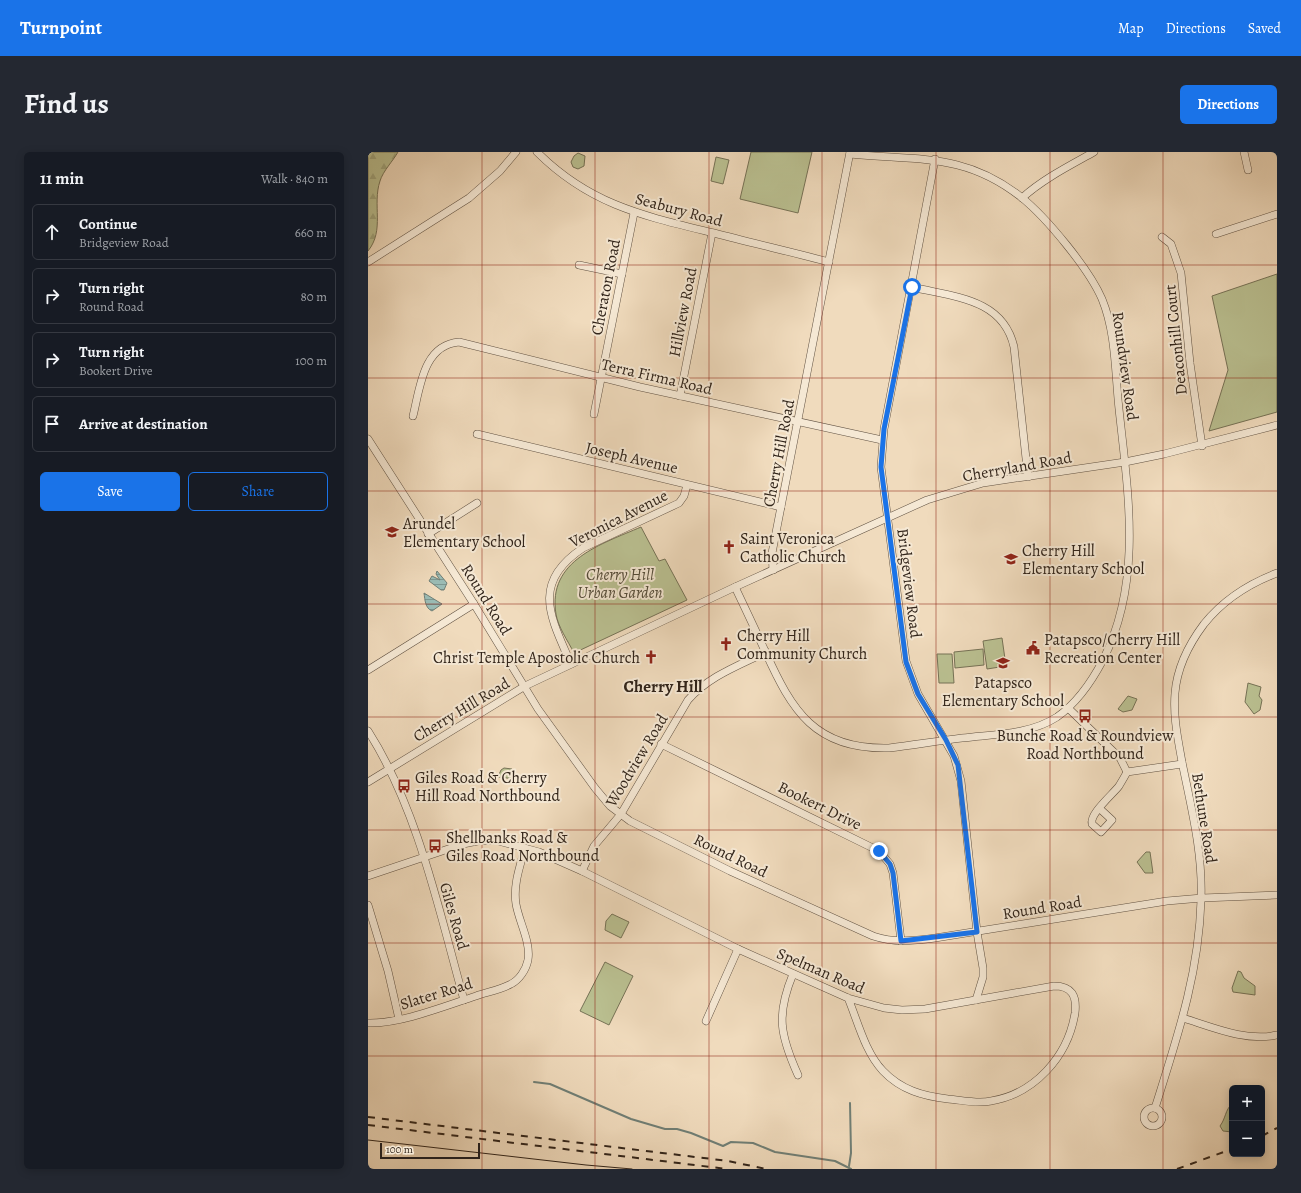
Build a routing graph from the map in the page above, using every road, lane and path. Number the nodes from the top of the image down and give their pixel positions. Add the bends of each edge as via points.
1 (516, 152) edge
2 (537, 152) edge
3 (1094, 152) edge
4 (1244, 152) edge
5 (850, 153) edge
6 (935, 159) junction
7 (1248, 170) dead end
8 (1022, 198) junction
9 (634, 213) junction
10 (1277, 214) edge
11 (712, 233) junction
12 (1216, 234) dead end
13 (1162, 237) dead end
14 (368, 262) edge
15 (829, 262) junction
16 (579, 265) dead end
17 (622, 274) junction
18 (912, 287) junction
19 (601, 377) junction
20 (680, 396) junction
21 (594, 414) dead end
22 (413, 416) dead end
23 (798, 421) junction
24 (1277, 425) edge
25 (477, 434) dead end
26 (368, 439) edge
27 (882, 440) junction
28 (1202, 446) junction
29 (1125, 462) junction
30 (1028, 477) junction
31 (687, 485) junction
32 (476, 503) dead end
33 (781, 507) junction
34 (888, 516) junction
35 (428, 534) junction
36 (773, 570) junction
37 (1277, 573) edge
38 (735, 587) junction
39 (474, 604) junction
40 (766, 652) junction
41 (571, 664) junction
42 (368, 670) edge
43 (525, 686) junction
44 (1068, 708) junction
45 (368, 732) edge
46 (946, 740) junction
47 (661, 744) junction
48 (1182, 764) junction
49 (390, 768) junction
50 (1128, 772) junction
51 (368, 782) edge
52 (1099, 808) dead end
53 (621, 814) junction
54 (526, 848) junction
55 (424, 858) junction
56 (582, 871) junction
57 (368, 876) edge
58 (1277, 896) edge
59 (1202, 898) junction
60 (368, 905) edge
61 (977, 932) junction
62 (901, 941) junction
63 (738, 949) junction
64 (793, 974) junction
65 (848, 998) junction
66 (464, 1000) junction
67 (976, 1000) junction
68 (1183, 1018) junction
69 (399, 1019) junction
70 (706, 1021) dead end
71 (368, 1023) edge
72 (1277, 1035) edge
73 (798, 1075) dead end
74 (1155, 1108) dead end

1 - 14 street via 500,171 469,198
2 - 9 street, Seabury Road via 562,175 592,195
3 - 8 street via 1062,169
4 - 7 street
5 - 6 street, Roundview Road
5 - 15 street, Cherry Hill Road
6 - 8 street, Roundview Road via 977,171
6 - 18 street, Bridgeview Road
8 - 29 street, Roundview Road via 1082,265 1101,298 1111,333
9 - 11 street, Seabury Road
9 - 17 street, Cheraton Road
10 - 12 street
11 - 15 street, Seabury Road
11 - 20 street, Hillview Road
13 - 28 street, Deaconhill Court via 1175,251 1181,273
15 - 23 street, Cherry Hill Road
16 - 17 street
17 - 19 street, Cheraton Road
18 - 27 street, Bridgeview Road
18 - 30 street via 970,301 990,310 1000,318 1014,348
19 - 20 street, Terra Firma Road
19 - 21 street, Cheraton Road
19 - 22 street, Terra Firma Road via 466,342 450,342 437,350 426,367
20 - 23 street, Terra Firma Road
23 - 27 street, Terra Firma Road
23 - 33 street, Cherry Hill Road
24 - 28 street, Cherryland Road
25 - 31 street, Joseph Avenue
26 - 35 street, Round Road
27 - 34 street, Bridgeview Road via 881,467
28 - 29 street, Cherryland Road
29 - 30 street, Cherryland Road
29 - 44 street, Roundview Road via 1130,547 1126,592 1121,614 1098,670
30 - 34 street, Cherryland Road via 959,489
31 - 33 street, Joseph Avenue
31 - 41 street, Veronica Avenue via 679,503 583,548 562,567 550,591 550,610
32 - 35 street
33 - 36 street, Cherry Hill Road via 772,553
34 - 36 street, Cherryland Road
34 - 46 street, Bridgeview Road via 906,662 918,694
35 - 39 street, Round Road
36 - 38 street, Cherry Hill Road
37 - 48 street, Bethune Road via 1248,586 1220,606 1198,632 1183,660 1175,693 1176,726
38 - 40 street, Roundview Road
38 - 41 street, Cherry Hill Road
39 - 42 street
39 - 43 street, Round Road
40 - 46 street, Roundview Road via 791,703 801,716 827,736 844,744 871,749
40 - 47 street, Woodview Road via 719,675 696,691
41 - 43 street, Cherry Hill Road
43 - 49 street, Cherry Hill Road
43 - 53 street, Round Road via 545,720 595,788 606,802
44 - 46 street, Roundview Road via 1043,724 1029,729
44 - 50 street via 1120,758
45 - 49 street, Giles Road
46 - 61 street, Bridgeview Road via 954,756 961,781
47 - 53 street, Woodview Road
47 - 62 street, Bookert Drive via 879,851 888,861 893,873
48 - 50 street
48 - 59 street, Bethune Road via 1198,848
49 - 51 street, Cherry Hill Road
49 - 55 street, Giles Road
50 - 52 street
53 - 56 street, Woodview Road via 594,846
53 - 62 street, Round Road via 730,871 793,900 873,936
54 - 55 street, Spelman Road via 478,841
54 - 56 street, Spelman Road
54 - 66 street, Slater Road via 517,877 515,897 528,948 528,961 522,975 510,984
55 - 57 street, Spelman Road
55 - 66 street, Giles Road
56 - 63 street, Spelman Road
58 - 59 street, Round Road
59 - 61 street, Round Road via 1140,905
59 - 68 street, Bethune Road via 1196,961
60 - 69 street
61 - 62 street, Round Road
61 - 67 street, Bridgeview Road via 984,968
63 - 64 street, Spelman Road
63 - 70 street
64 - 65 street, Spelman Road
64 - 73 street via 783,1001 781,1015 786,1044
65 - 67 street, Spelman Road via 902,1010 925,1009
65 - 67 street, Spelman Road via 868,1048 883,1071 892,1079 918,1094 989,1102 1018,1093 1031,1085 1062,1051 1075,1013 1075,995 1068,988 1054,986
66 - 69 street, Slater Road
68 - 72 street via 1242,1035
68 - 74 street, Bethune Road
69 - 71 street, Slater Road via 385,1023

